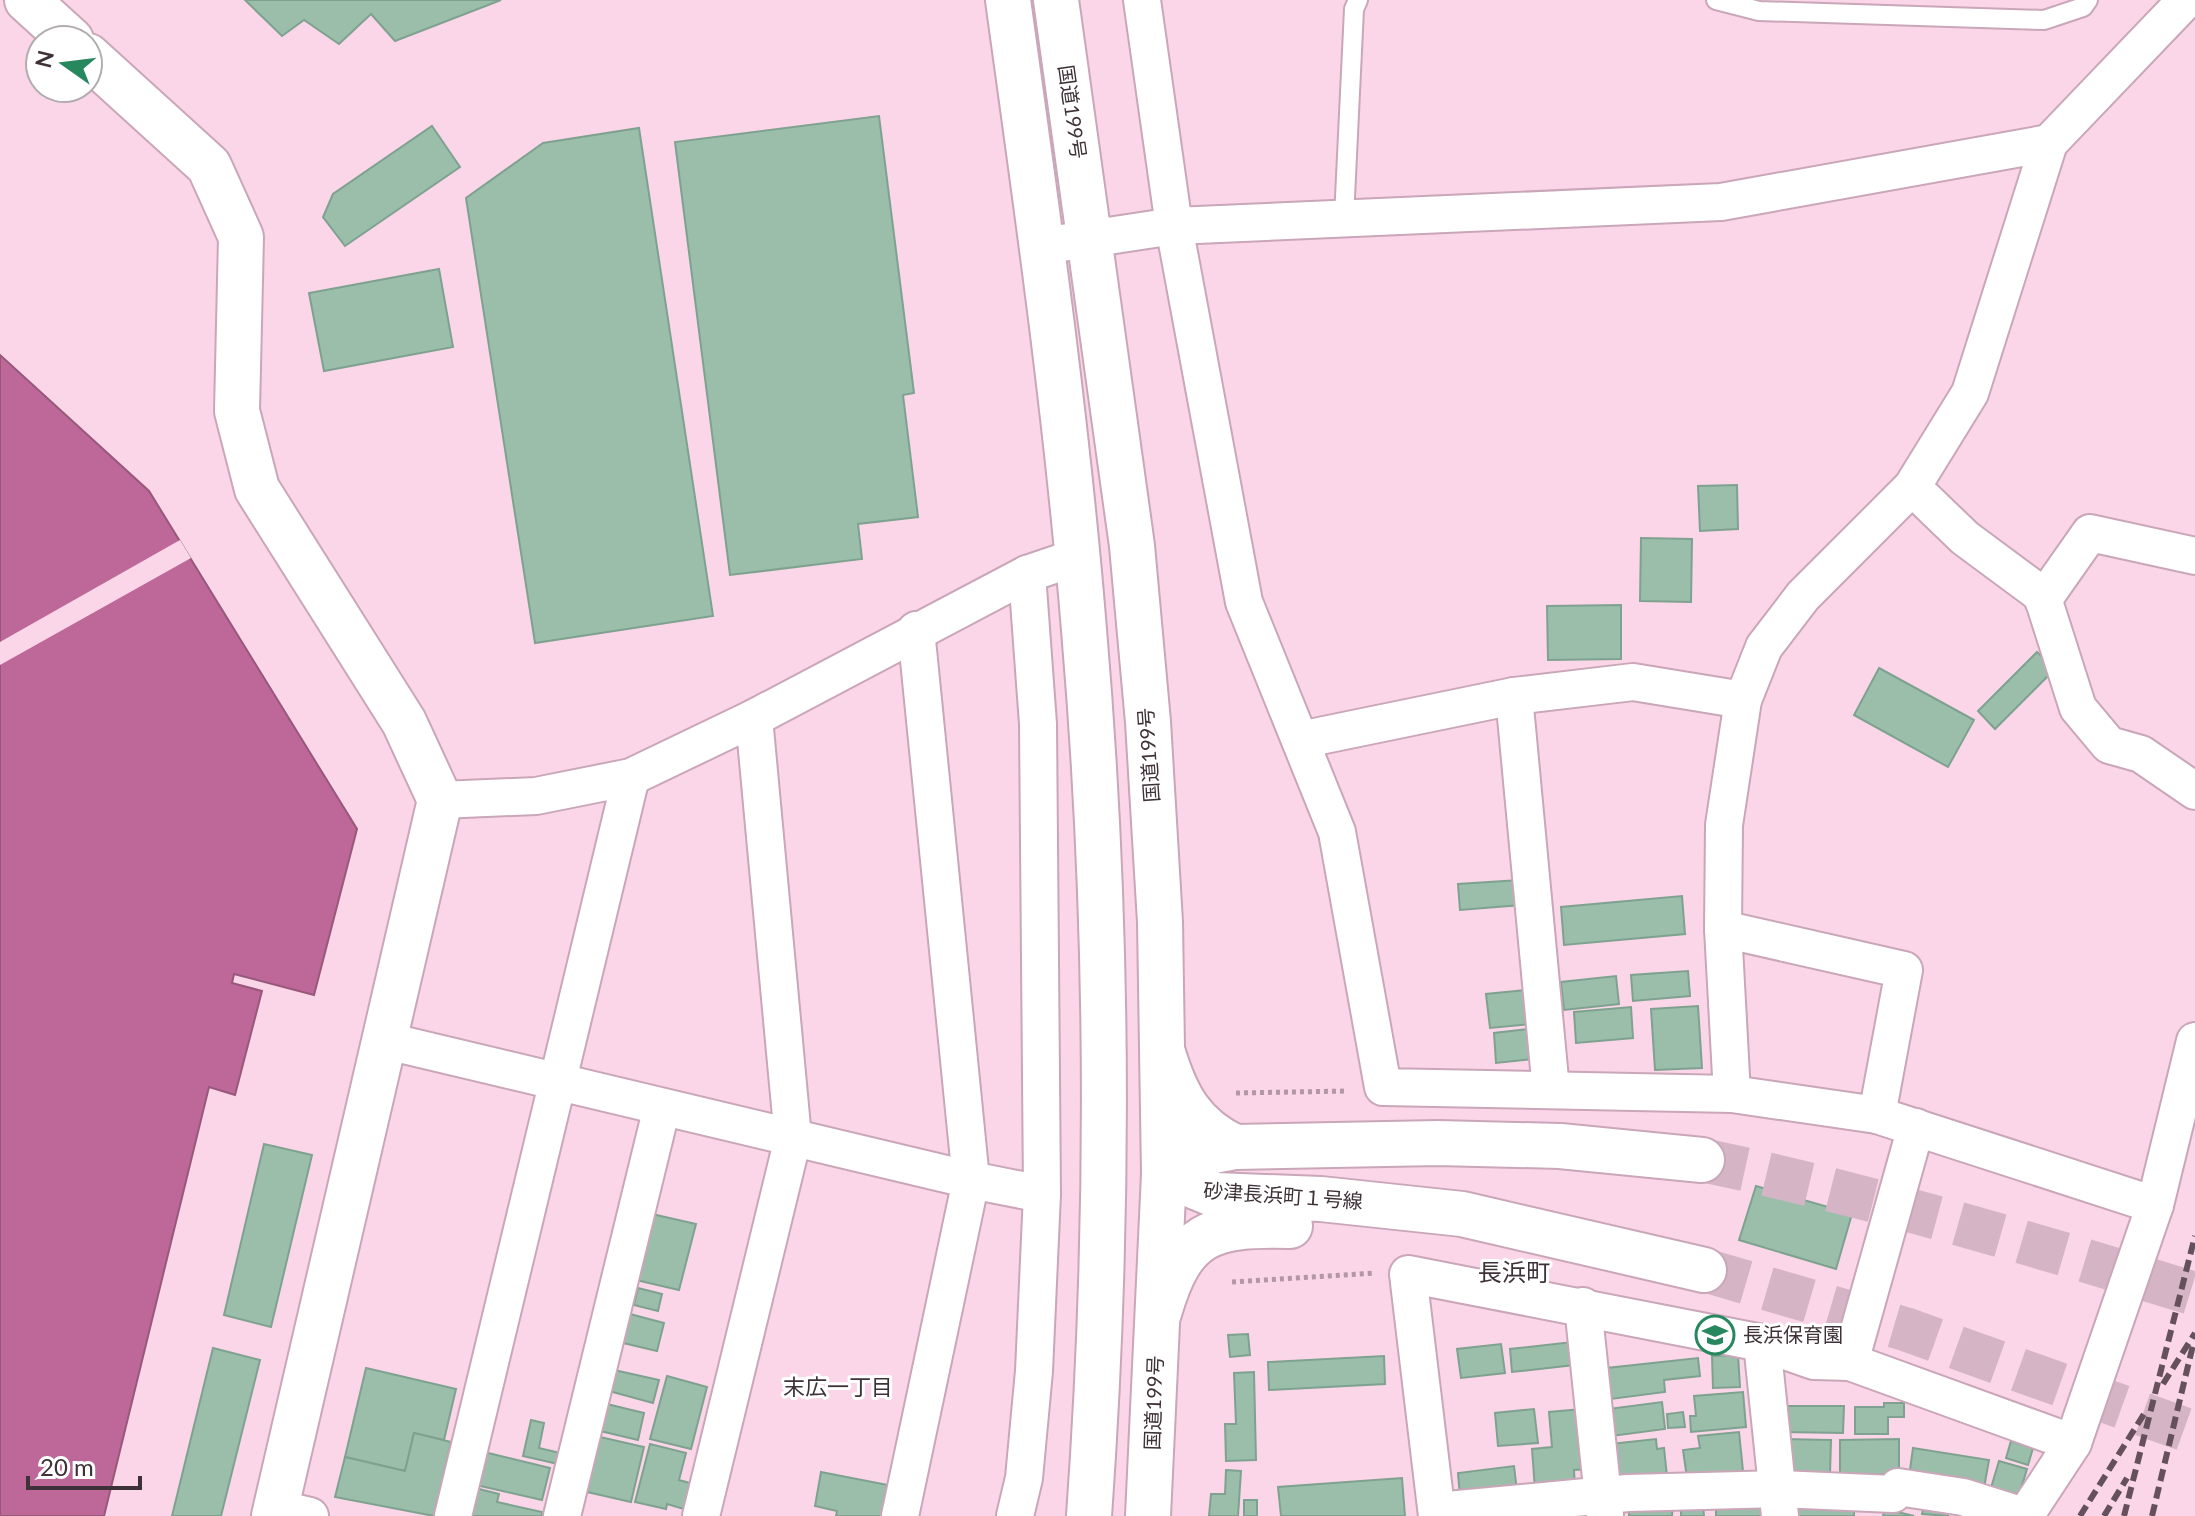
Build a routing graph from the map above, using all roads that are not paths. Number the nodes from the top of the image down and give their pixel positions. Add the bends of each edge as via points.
1 (27, 0) edge
2 (1008, 0) edge
3 (1056, 0) edge
4 (1142, 0) edge
5 (1358, 0) edge
6 (1716, 0) edge
7 (2088, 0) edge
8 (2186, 0) edge
9 (53, 24) edge
10 (104, 71) edge
11 (2049, 143) junction
12 (1344, 218) junction
13 (1174, 226) junction
14 (1090, 237) junction
15 (1042, 246) junction
16 (1912, 487) junction
17 (2195, 556) edge
18 (1077, 557) junction
19 (1027, 574) junction
20 (2043, 600) junction
21 (916, 630) junction
22 (1514, 696) junction
23 (1743, 700) junction
24 (754, 718) junction
25 (1300, 740) junction
26 (631, 777) junction
27 (2195, 791) edge
28 (440, 800) junction
29 (1723, 929) junction
30 (387, 1041) junction
31 (2195, 1041) edge
32 (1161, 1046) junction
33 (1103, 1079) junction
34 (559, 1082) junction
35 (1551, 1090) junction
36 (1732, 1094) junction
37 (662, 1107) junction
38 (1877, 1115) junction
39 (1916, 1127) junction
40 (793, 1138) junction
41 (1235, 1147) junction
42 (1702, 1160) tunnel mouth
43 (1164, 1174) junction
44 (971, 1180) junction
45 (1042, 1194) junction
46 (2155, 1205) junction
47 (1595, 1245) junction
48 (1704, 1270) tunnel mouth
49 (1100, 1280) junction
50 (1583, 1306) junction
51 (1158, 1318) junction
52 (1762, 1343) junction
53 (1850, 1362) junction
54 (2073, 1443) junction
55 (1780, 1502) edge
56 (1604, 1506) edge
57 (287, 1513) edge
58 (1437, 1513) edge
59 (453, 1516) edge
60 (562, 1516) edge
61 (701, 1516) edge
62 (900, 1516) edge
63 (1015, 1516) edge
64 (1089, 1516) edge
65 (1148, 1516) edge
66 (2024, 1516) edge

1 - 9 main road
2 - 15 main road
3 - 14 main road, 国道199号
4 - 13 street
5 - 12 lane
6 - 7 lane via 1759,11 2044,20 2083,7
8 - 11 street
10 - 28 main road via 209,166 241,237 237,411 257,489 404,722
11 - 12 street via 1721,202
11 - 16 street via 1970,393
12 - 13 street
13 - 14 street
13 - 25 street via 1244,602
14 - 15 street
14 - 32 main road, 国道199号 via 1132,546 1147,708 1160,922
15 - 18 main road
16 - 20 street
16 - 23 street via 1803,596 1764,647
17 - 20 street via 2090,533
18 - 19 street
18 - 33 main road via 1095,812
19 - 21 street
19 - 45 street via 1038,724
20 - 27 street via 2078,708 2092,726 2109,745 2141,754
21 - 24 street
21 - 44 street
22 - 23 street via 1633,682
22 - 25 street
22 - 35 street
23 - 29 street via 1724,825
24 - 26 street
24 - 40 street
25 - 35 street via 1337,832 1383,1087
26 - 28 street via 536,796
26 - 34 street
28 - 30 main road
29 - 36 street
29 - 38 street via 1904,970
30 - 34 street
30 - 57 main road
31 - 46 street
32 - 41 main road via 1184,1107 1200,1127
32 - 43 main road, 国道199号
33 - 43 main road via 1119,1123
33 - 49 main road
34 - 37 street
34 - 59 street
35 - 36 street
36 - 38 street
37 - 40 street
37 - 60 street
38 - 39 street
39 - 46 street
39 - 53 street
40 - 44 street
40 - 61 street
41 - 42 main road, 砂津長浜町１号線 via 1560,1146
41 - 43 main road, 砂津長浜町１号線 via 1194,1155
43 - 47 main road, 砂津長浜町１号線 via 1215,1195 1421,1207
43 - 49 main road via 1136,1201 1115,1233
43 - 51 main road, 国道199号
44 - 45 street
44 - 62 street
45 - 63 street via 1034,1371
46 - 54 street
47 - 48 main road, 砂津長浜町１号線
47 - 51 main road via 1408,1229 1233,1226 1200,1237 1187,1250
49 - 64 main road
50 - 52 street
50 - 56 street
50 - 58 street via 1408,1274
51 - 65 main road, 国道199号
52 - 53 street via 1814,1361
52 - 55 street
53 - 54 street
54 - 66 street
55 - 56 street
55 - 66 street via 1893,1494 1898,1487 1963,1497
56 - 58 street

